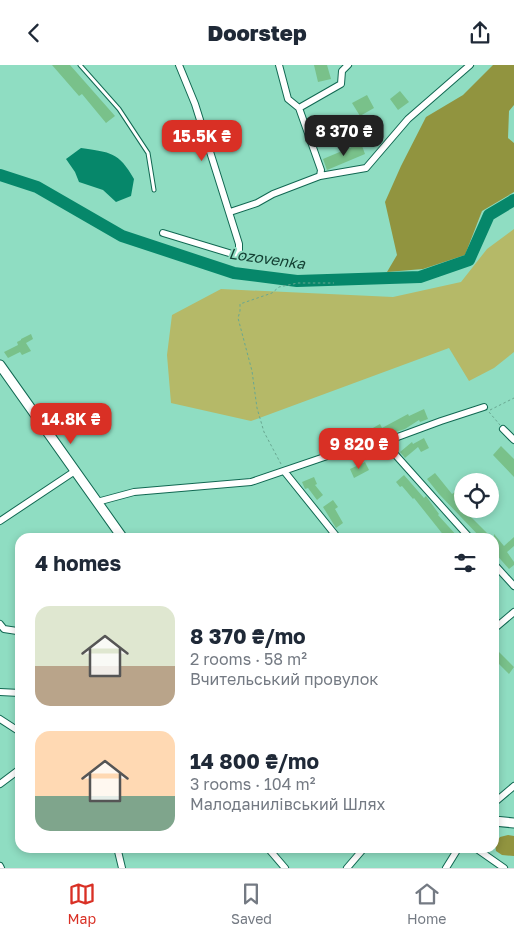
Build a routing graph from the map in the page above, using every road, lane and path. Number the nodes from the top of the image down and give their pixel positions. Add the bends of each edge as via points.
1 (80, 65) edge
2 (179, 65) edge
3 (279, 65) edge
4 (348, 65) edge
5 (470, 65) edge
6 (341, 68) edge
7 (299, 108) junction
8 (320, 176) junction
9 (154, 190) dead end
10 (230, 213) junction
11 (163, 233) dead end
12 (334, 283) dead end
13 (0, 365) edge
14 (514, 398) edge
15 (486, 409) junction
16 (503, 429) joint
17 (514, 440) edge
18 (384, 442) junction
19 (75, 471) junction
20 (284, 471) junction
21 (97, 502) junction
22 (0, 521) edge
23 (119, 533) edge
24 (334, 533) edge
25 (466, 533) edge
26 (499, 570) edge
27 (514, 586) edge
28 (514, 612) edge
29 (0, 624) edge
30 (499, 625) edge
31 (15, 631) edge
32 (0, 693) edge
33 (15, 693) edge
34 (0, 719) edge
35 (15, 729) edge
36 (15, 773) edge
37 (0, 784) edge
38 (514, 786) edge
39 (499, 799) edge
40 (514, 819) edge
41 (499, 820) edge
42 (499, 822) edge
43 (514, 823) edge
44 (118, 853) edge
45 (272, 853) edge
46 (360, 853) edge
47 (455, 853) edge
48 (483, 853) edge
49 (122, 868) edge
50 (286, 868) edge
51 (347, 868) edge
52 (446, 868) edge
53 (504, 868) edge

1 - 9 lane via 119,109 148,153
2 - 10 street
3 - 7 street via 288,99
4 - 6 street
5 - 8 street via 408,119 366,168
6 - 7 street via 341,84
7 - 8 street via 321,170
8 - 10 street
10 - 11 street via 239,256
12 - 20 path via 298,283 279,287 272,293 240,304 238,318 252,371 257,408 264,432
13 - 19 main road
14 - 15 path
15 - 16 path
15 - 18 street
16 - 17 street
18 - 20 street via 339,452
18 - 25 street
19 - 21 main road
19 - 22 street
20 - 21 street via 251,482 134,493
20 - 24 street
21 - 23 main road
26 - 27 street
28 - 30 street
29 - 31 street via 4,629
32 - 33 street
34 - 35 street
36 - 37 street
38 - 39 street
40 - 41 main road
42 - 43 main road
44 - 49 street
45 - 50 street
46 - 51 street
47 - 52 street
48 - 53 street

